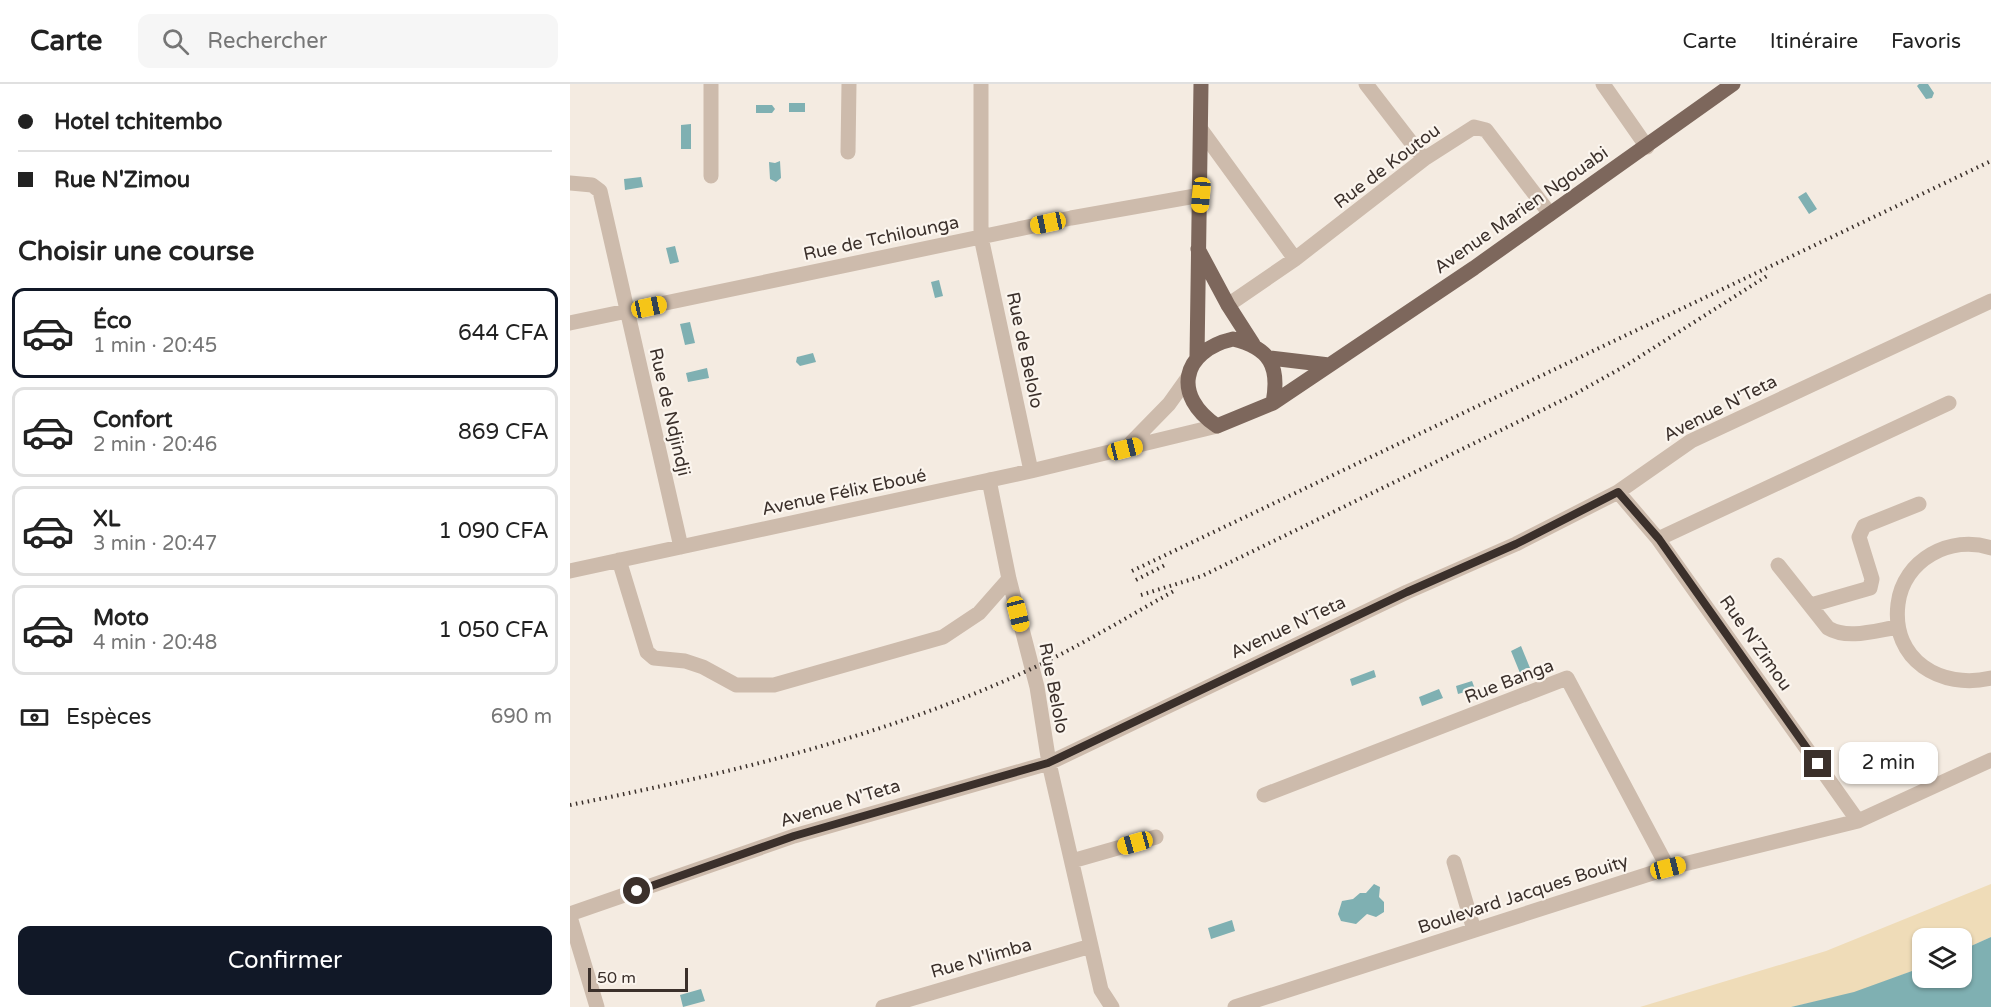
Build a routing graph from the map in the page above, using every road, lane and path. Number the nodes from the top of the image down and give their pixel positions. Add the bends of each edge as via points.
1 (711, 84) edge
2 (849, 84) edge
3 (981, 84) edge
4 (1201, 84) edge
5 (1366, 84) edge
6 (1603, 84) edge
7 (1733, 84) edge
8 (1202, 130) junction
9 (1647, 147) junction
10 (848, 152) dead end
11 (1424, 159) junction
12 (711, 176) dead end
13 (570, 183) edge
14 (1201, 195) junction
15 (1550, 214) junction
16 (981, 237) junction
17 (1196, 247) junction
18 (1295, 259) junction
19 (1991, 301) edge
20 (1228, 305) junction
21 (627, 312) junction
22 (570, 324) edge
23 (1253, 344) junction
24 (1197, 357) junction
25 (1270, 358) junction
26 (1329, 365) junction
27 (1189, 376) junction
28 (1273, 403) junction
29 (1949, 404) dead end
30 (1217, 426) junction
31 (1125, 449) junction
32 (1031, 471) junction
33 (989, 480) junction
34 (1618, 492) junction
35 (1919, 504) dead end
36 (1659, 539) junction
37 (681, 547) junction
38 (1991, 548) edge
39 (619, 560) junction
40 (1778, 566) dead end
41 (570, 571) edge
42 (1009, 579) junction
43 (1811, 605) junction
44 (1898, 627) junction
45 (1991, 679) edge
46 (1991, 760) edge
47 (1048, 763) junction
48 (1264, 795) dead end
49 (1857, 821) junction
50 (1156, 837) dead end
51 (1072, 861) junction
52 (1454, 862) dead end
53 (1668, 868) junction
54 (570, 916) edge
55 (1474, 930) junction
56 (1091, 946) junction
57 (597, 1007) edge
58 (883, 1007) edge
59 (1112, 1007) edge
60 (1235, 1007) edge

1 - 12 street
2 - 10 street
3 - 16 street, Rue de Belolo
4 - 8 main road
5 - 11 street
6 - 9 street
7 - 9 main road, Avenue Marien Ngouabi
8 - 14 main road
8 - 18 street
9 - 15 main road, Avenue Marien Ngouabi
11 - 15 street, Rue de Koutou via 1470,129 1481,127
11 - 18 street, Rue de Koutou
13 - 21 street, Rue de Ndjindji via 592,185 600,191
14 - 16 street, Rue de Tchilounga
14 - 17 main road
15 - 26 main road, Avenue Marien Ngouabi
16 - 21 street, Rue de Tchilounga
16 - 32 street, Rue de Belolo
17 - 20 main road
17 - 24 main road
18 - 20 street, Rue de Koutou
19 - 34 street, Avenue N'Teta via 1691,441
20 - 23 main road
21 - 22 street, Rue de Tchilounga
21 - 37 street, Rue de Ndjindji
23 - 24 main road via 1223,341
23 - 25 main road
24 - 27 main road
25 - 26 main road
25 - 28 main road via 1278,380
26 - 28 main road, Avenue Marien Ngouabi
27 - 30 main road via 1190,396 1200,414
27 - 31 street via 1169,404
28 - 30 main road
29 - 36 street
30 - 31 street, Avenue Félix Eboué
31 - 32 street, Avenue Félix Eboué
32 - 33 street, Avenue Félix Eboué
33 - 37 street, Avenue Félix Eboué
33 - 42 street, Rue Belolo
34 - 36 street, Rue N'Zimou
34 - 47 street, Avenue N'Teta via 1516,544
35 - 43 street via 1861,530 1859,537 1872,579 1870,588
36 - 49 street, Rue N'Zimou
37 - 39 street, Avenue Félix Eboué
38 - 44 street via 1965,543 1941,548 1920,561 1905,580 1898,603
39 - 41 street, Avenue Félix Eboué
39 - 42 street via 647,652 654,658 703,667 736,686 774,686 943,637 979,613
40 - 43 street
42 - 47 street, Rue Belolo via 1037,687
43 - 44 street via 1834,632
44 - 45 street via 1907,650 1923,668 1944,679 1967,683
46 - 49 street, Boulevard Jacques Bouity
47 - 51 street, Rue Belolo
47 - 54 street, Avenue N'Teta via 794,836
48 - 53 street, Rue Banga via 1567,678
49 - 53 street, Boulevard Jacques Bouity
50 - 51 street
51 - 56 street, Rue Belolo
52 - 55 street
53 - 55 street, Boulevard Jacques Bouity
54 - 57 street
55 - 60 street, Boulevard Jacques Bouity
56 - 58 street, Rue N'limba
56 - 59 street, Rue Belolo via 1101,990

